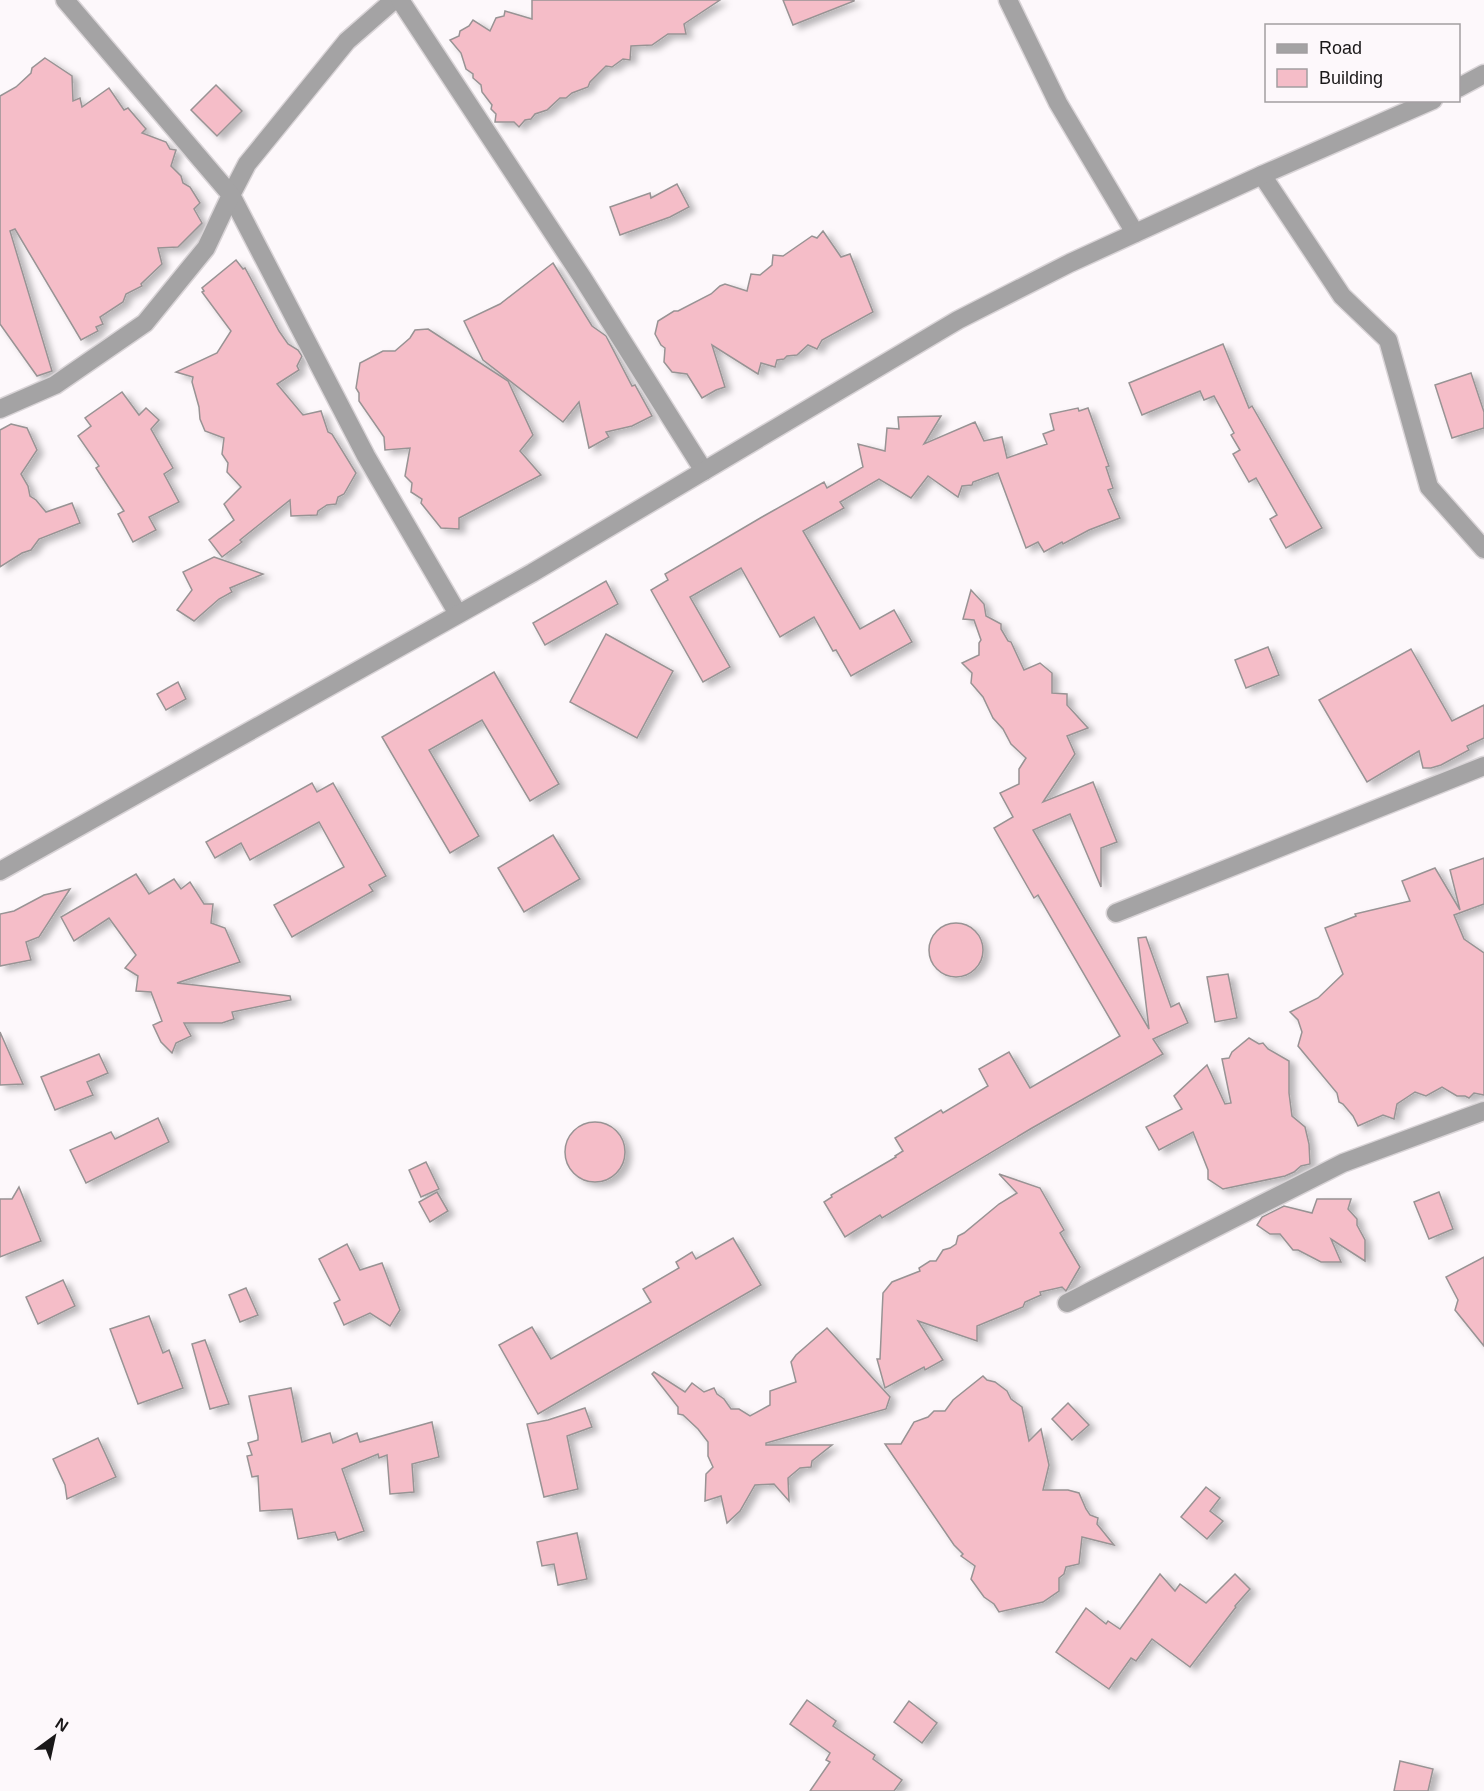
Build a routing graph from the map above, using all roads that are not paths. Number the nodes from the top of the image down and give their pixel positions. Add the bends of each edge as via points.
1 (65, 0) edge
2 (394, 0) edge
3 (400, 0) edge
4 (1008, 0) edge
5 (1484, 74) edge
6 (1460, 87) edge
7 (1428, 102) edge
8 (1262, 175) junction
9 (231, 195) junction
10 (1135, 233) junction
11 (0, 409) edge
12 (704, 471) junction
13 (1484, 549) edge
14 (458, 614) junction
15 (1484, 765) edge
16 (0, 871) edge
17 (1116, 913) dead end
18 (1484, 1111) edge
19 (1067, 1304) dead end

1 - 9 street
2 - 9 street via 347,41 247,164
3 - 12 street
4 - 10 street via 1058,103
5 - 6 street
7 - 8 street
8 - 10 street
8 - 13 street via 1342,296 1388,340 1429,487
9 - 11 street via 206,248 145,323 55,385
9 - 14 street via 366,456
10 - 12 street via 958,320
12 - 14 street
14 - 16 street
15 - 17 street
18 - 19 street via 1343,1163

